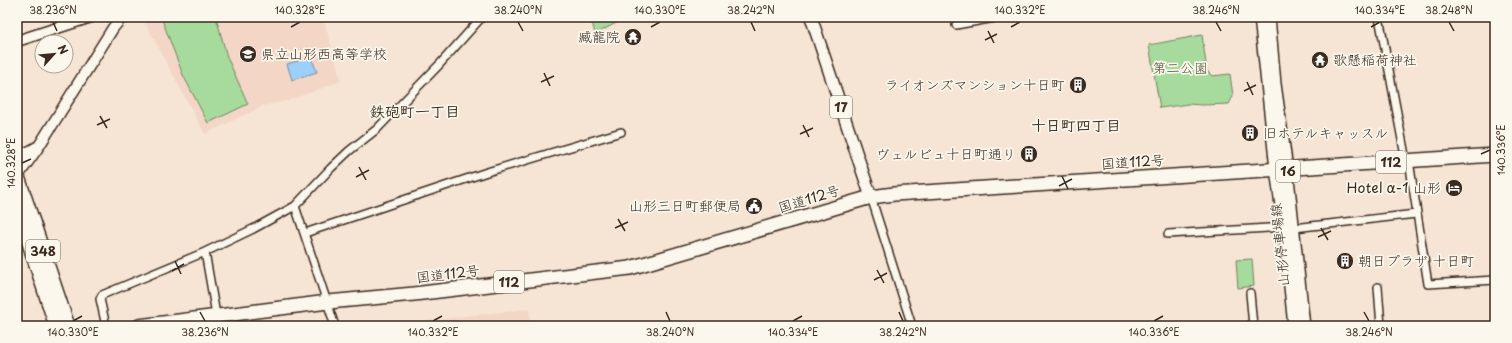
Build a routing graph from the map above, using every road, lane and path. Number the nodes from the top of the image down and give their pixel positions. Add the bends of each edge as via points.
1 (91, 17) edge
2 (122, 17) edge
3 (482, 17) edge
4 (811, 17) edge
5 (1000, 17) edge
6 (1260, 17) edge
7 (1269, 17) edge
8 (1379, 17) edge
9 (956, 25) dead end
10 (17, 41) edge
11 (621, 132) dead end
12 (39, 146) junction
13 (17, 152) edge
14 (1495, 155) edge
15 (1408, 161) junction
16 (1282, 169) junction
17 (17, 176) edge
18 (871, 197) junction
19 (295, 206) junction
20 (18, 212) edge
21 (1416, 214) junction
22 (1289, 228) junction
23 (305, 233) junction
24 (1168, 234) dead end
25 (205, 252) junction
26 (1495, 280) edge
27 (1378, 287) dead end
28 (1250, 293) dead end
29 (328, 302) junction
30 (217, 321) edge
31 (56, 326) edge
32 (68, 326) edge
33 (106, 326) edge
34 (139, 326) edge
35 (335, 326) edge
36 (912, 326) edge
37 (1253, 326) edge
38 (1294, 326) edge
39 (1304, 326) edge
40 (1381, 326) edge

1 - 10 street
2 - 12 street
3 - 19 street via 439,66 377,129 349,151
4 - 18 main road, 17
5 - 9 street
6 - 16 main road, 山形停車場線 / 16
7 - 16 main road, 山形停車場線 / 16
8 - 15 street
11 - 23 street via 487,172
12 - 13 street via 27,153
12 - 17 street
14 - 15 highway, 国道112号 / 112
15 - 16 highway, 国道112号 / 112
15 - 21 street
16 - 18 highway, 国道112号 / 112
16 - 22 main road, 山形停車場線 / 16
17 - 32 highway, 348
18 - 29 highway, 国道112号 / 112 via 630,268
18 - 36 street
19 - 23 street
19 - 25 street
20 - 31 highway, 348
21 - 22 street
21 - 26 street via 1428,284
22 - 24 street
22 - 38 main road, 山形停車場線 / 16
22 - 39 main road, 山形停車場線 / 16
23 - 29 street
25 - 30 street
25 - 33 street via 102,295 100,299
27 - 40 street
28 - 37 street
29 - 30 highway, 国道112号 / 112
29 - 35 street
30 - 34 highway, 国道112号 / 112

